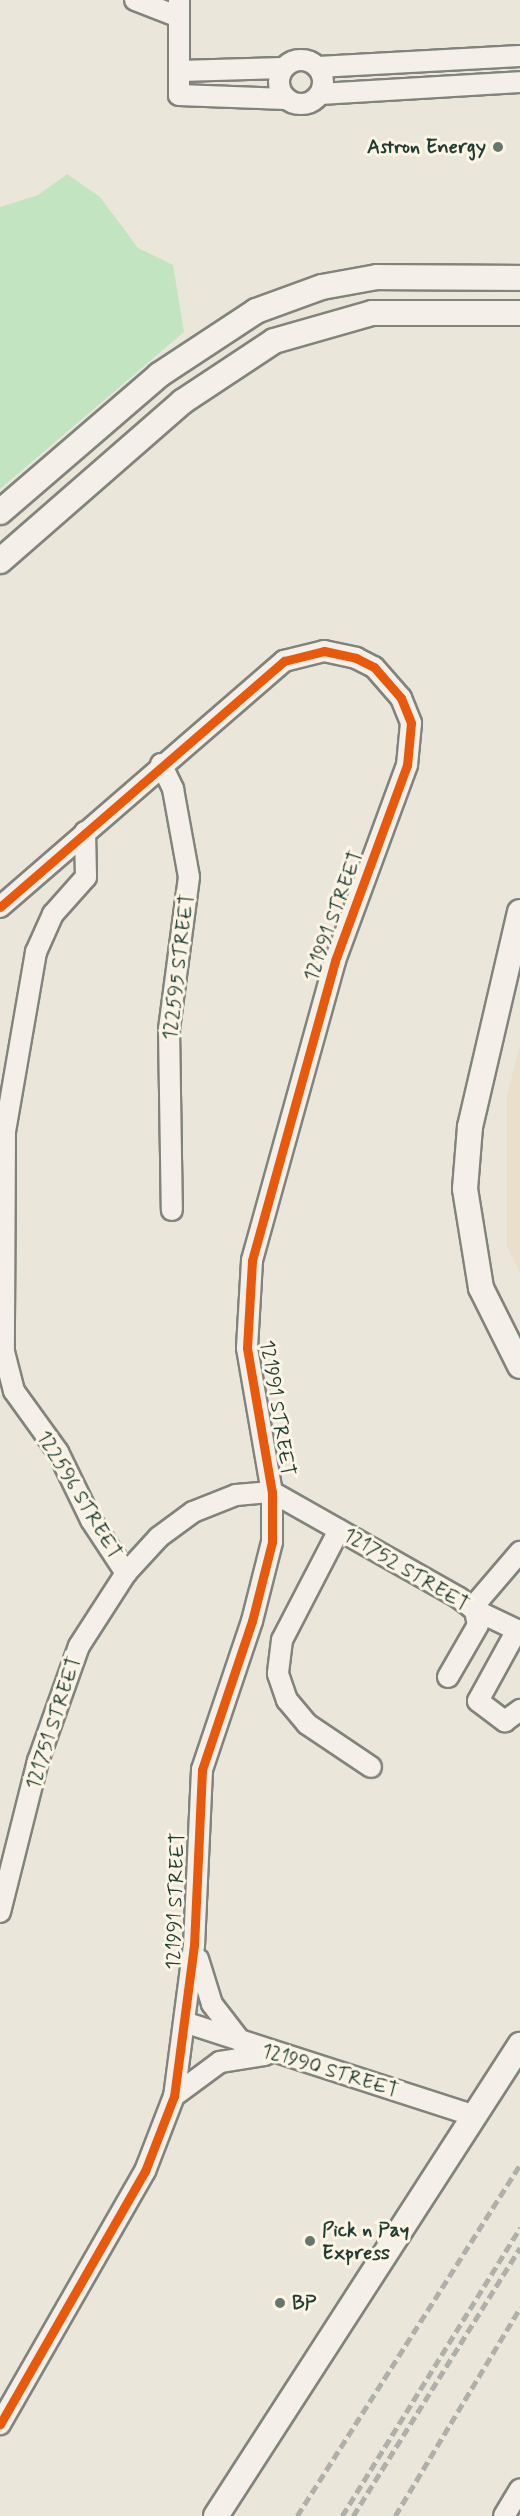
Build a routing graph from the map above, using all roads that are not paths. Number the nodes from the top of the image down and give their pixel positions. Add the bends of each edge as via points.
1 (135, 0) edge
2 (179, 9) edge
3 (520, 56) edge
4 (318, 67) junction
5 (283, 68) junction
6 (180, 71) junction
7 (520, 82) edge
8 (486, 85) junction
9 (520, 90) edge
10 (320, 94) junction
11 (286, 99) junction
12 (520, 275) edge
13 (520, 313) edge
14 (0, 512) edge
15 (0, 561) edge
16 (161, 764) junction
17 (85, 832) junction
18 (0, 908) edge
19 (520, 912) edge
20 (172, 1210) dead end
21 (520, 1366) edge
22 (272, 1492) junction
23 (339, 1530) junction
24 (520, 1552) edge
25 (126, 1573) junction
26 (474, 1609) junction
27 (448, 1677) dead end
28 (520, 1710) edge
29 (371, 1767) dead end
30 (0, 1912) edge
31 (194, 1945) junction
32 (187, 2024) junction
33 (243, 2044) junction
34 (520, 2045) edge
35 (277, 2054) junction
36 (174, 2096) junction
37 (475, 2116) junction
38 (0, 2424) edge
39 (520, 2490) edge
40 (216, 2516) edge
41 (504, 2516) edge

1 - 2 street
2 - 6 street
3 - 4 street
4 - 5 street via 301,59
4 - 10 street
5 - 6 street
5 - 11 street via 279,90
6 - 11 street via 180,95
7 - 8 street
8 - 9 street
8 - 10 street
10 - 11 street via 302,104
12 - 14 street via 377,277 322,287 256,311 159,375
13 - 15 street via 372,313 274,341 182,402
16 - 17 street, 121991 STREET
16 - 20 street, 122595 STREET via 173,789 189,877 169,1029
16 - 22 street, 121991 STREET via 274,667 314,651 349,656 374,668 401,698 411,723 407,765 335,961 255,1247 247,1348
17 - 18 street, 121991 STREET
17 - 25 street, 122596 STREET via 86,877 53,914 36,952 5,1131 4,1352 14,1391 58,1452 90,1520
19 - 21 street via 470,1127 465,1189 481,1288
22 - 23 street, 121752 STREET
22 - 25 street, 121751 STREET via 236,1495 193,1512 159,1537
22 - 31 street, 121991 STREET via 269,1561 212,1726 198,1792
23 - 26 street, 121752 STREET
23 - 29 street via 282,1640 278,1674 287,1700 307,1724
24 - 26 street
25 - 30 street, 121751 STREET via 79,1646 63,1681
26 - 27 street, 121752 STREET via 475,1635
26 - 28 street via 517,1630 478,1701 505,1721
31 - 32 street, 121991 STREET
31 - 33 street via 212,2004
32 - 33 street, 121990 STREET
32 - 36 street, 121991 STREET
33 - 35 street, 121990 STREET
34 - 37 street
35 - 36 street via 220,2062
35 - 37 street, 121990 STREET
36 - 38 street, 121991 STREET via 145,2171
37 - 40 street
39 - 41 street

